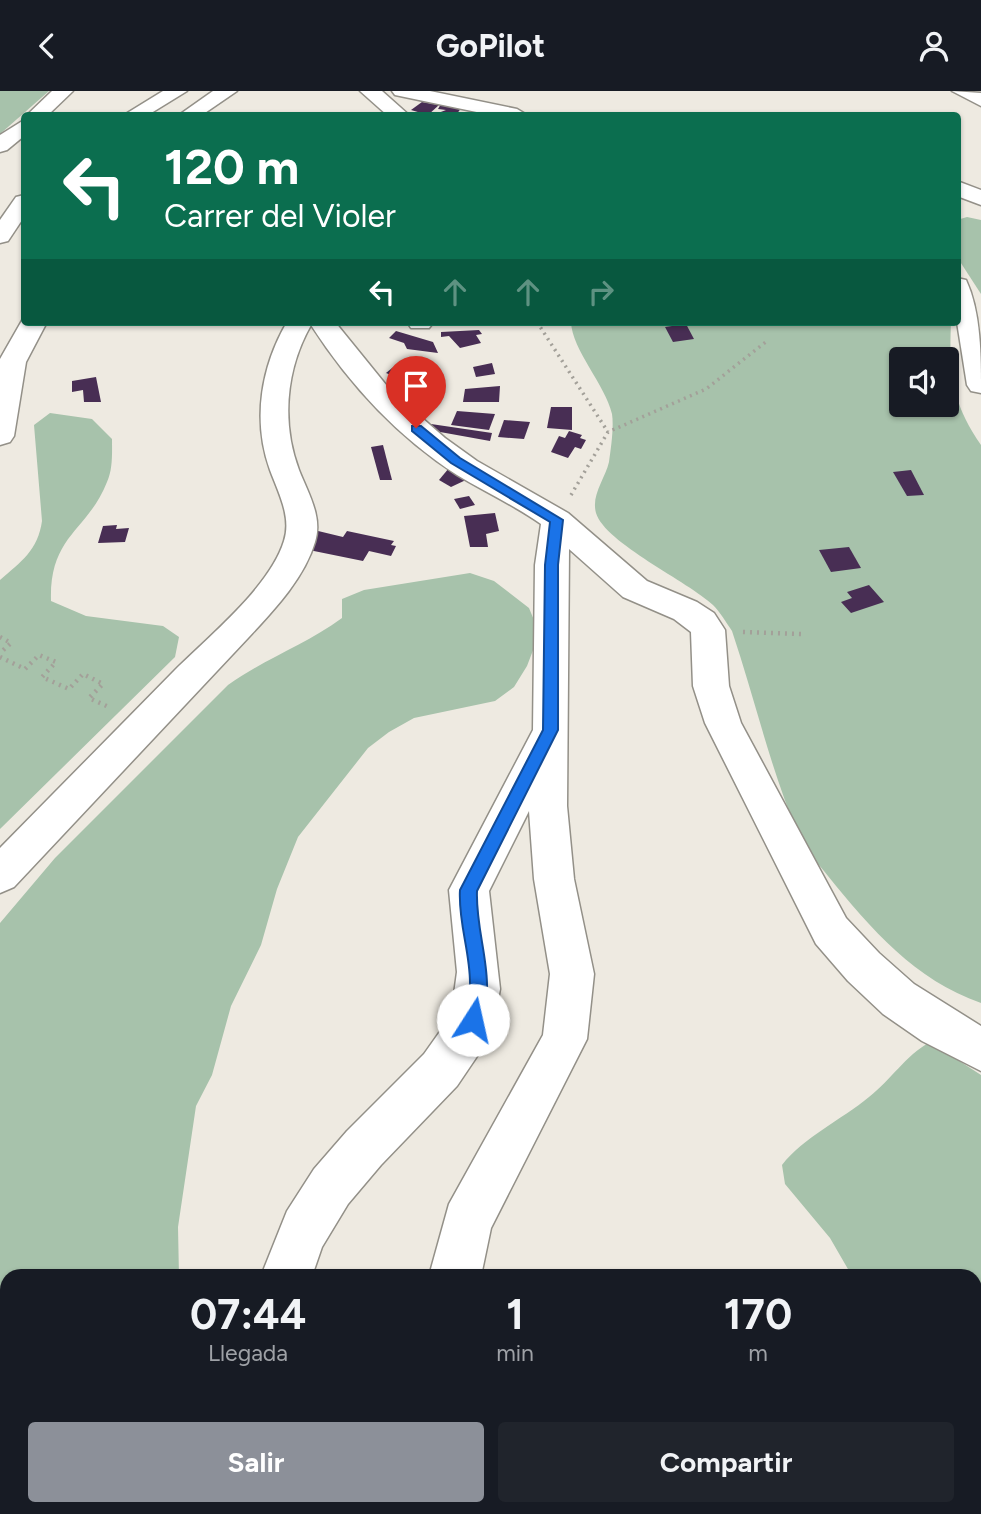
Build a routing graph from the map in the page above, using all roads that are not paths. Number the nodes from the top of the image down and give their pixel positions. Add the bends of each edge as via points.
1 (63, 91) edge
2 (177, 91) edge
3 (227, 91) edge
4 (370, 91) edge
5 (402, 91) edge
6 (962, 91) edge
7 (981, 100) edge
8 (40, 112) edge
9 (139, 112) edge
10 (194, 112) edge
11 (395, 112) edge
12 (503, 112) edge
13 (21, 128) edge
14 (0, 146) edge
15 (961, 190) edge
16 (981, 198) edge
17 (21, 206) edge
18 (0, 236) edge
19 (961, 295) edge
20 (31, 326) edge
21 (298, 326) edge
22 (325, 326) edge
23 (981, 385) edge
24 (0, 436) edge
25 (557, 520) junction
26 (551, 730) junction
27 (0, 875) edge
28 (981, 1049) edge
29 (288, 1269) edge
30 (457, 1269) edge

1 - 8 street
2 - 9 street
3 - 10 street
4 - 11 street
5 - 12 street
6 - 7 street
13 - 14 street
15 - 16 street
17 - 18 street
19 - 23 street
20 - 24 street via 9,368
21 - 27 street via 277,377 273,406 280,458 302,522 302,537 291,563 231,633
22 - 25 street via 352,367 397,412 456,460
25 - 26 street via 551,565
25 - 28 street via 611,572 638,591 699,619 708,630 711,687 723,723 831,931 855,961 916,1014
26 - 29 street via 468,890 467,915 478,960 473,1020 425,1088 343,1171 315,1209
26 - 30 street via 554,879 572,974 565,1039 467,1222

